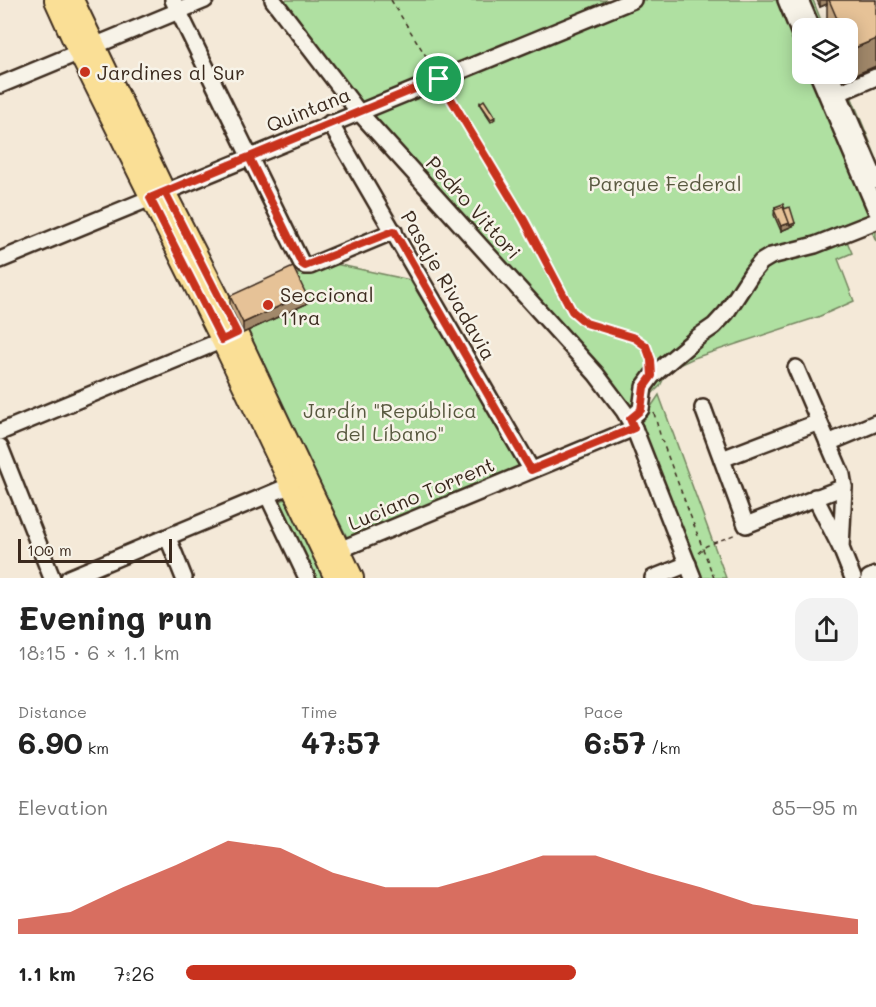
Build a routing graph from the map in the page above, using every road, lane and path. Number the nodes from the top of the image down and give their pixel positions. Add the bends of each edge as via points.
1 (55, 0) edge
2 (73, 0) edge
3 (205, 0) edge
4 (273, 0) edge
5 (391, 0) edge
6 (633, 0) edge
7 (786, 0) edge
8 (800, 0) edge
9 (176, 6) edge
10 (793, 18) edge
11 (808, 18) edge
12 (86, 49) junction
13 (876, 78) edge
14 (439, 79) junction
15 (825, 84) edge
16 (831, 84) edge
17 (0, 85) edge
18 (833, 95) junction
19 (358, 111) junction
20 (330, 123) junction
21 (249, 157) junction
22 (876, 181) edge
23 (158, 195) junction
24 (876, 210) edge
25 (876, 221) edge
26 (394, 231) junction
27 (0, 260) edge
28 (229, 337) junction
29 (796, 368) dead end
30 (652, 376) junction
31 (703, 408) dead end
32 (654, 412) dead end
33 (819, 422) junction
34 (632, 423) junction
35 (876, 423) edge
36 (0, 432) edge
37 (828, 442) junction
38 (0, 447) edge
39 (722, 459) junction
40 (531, 470) junction
41 (298, 482) junction
42 (844, 487) junction
43 (268, 496) junction
44 (815, 497) junction
45 (741, 530) junction
46 (168, 538) junction
47 (841, 548) junction
48 (703, 549) junction
49 (332, 553) junction
50 (689, 567) edge
51 (876, 575) edge
52 (52, 578) edge
53 (69, 578) edge
54 (184, 578) edge
55 (307, 578) edge
56 (335, 578) edge
57 (353, 578) edge
58 (653, 578) edge
59 (714, 578) edge
60 (853, 578) edge
61 (869, 578) edge

1 - 12 main road
2 - 12 main road
3 - 9 street
4 - 19 street, Pedro Vittori
5 - 14 path
6 - 14 street, Quintana
7 - 10 street
8 - 11 street
9 - 12 street
9 - 21 street
12 - 17 street
12 - 23 main road
13 - 18 street
14 - 19 street, Quintana
14 - 30 path via 524,220 572,311 586,323 639,340 650,352
15 - 18 street
16 - 18 street
18 - 22 street
18 - 24 street
19 - 20 street, Quintana
19 - 34 street, Pedro Vittori via 596,374
20 - 21 street, Quintana
20 - 26 street, Pasaje Rivadavia
21 - 23 street, Quintana
21 - 26 street via 305,266
23 - 27 street, Quintana
23 - 28 main road
25 - 30 street via 761,262 714,326
26 - 40 street, Pasaje Rivadavia
28 - 36 street
28 - 41 main road
29 - 33 street
30 - 34 street via 644,387 641,410
31 - 39 street
32 - 48 path
33 - 37 street
33 - 39 street
34 - 40 street, Luciano Torrent
34 - 50 street, Pedro Vittori
35 - 37 street
37 - 42 street
38 - 52 street
39 - 45 street
40 - 49 street, Luciano Torrent
41 - 43 street
41 - 49 main road
42 - 44 street
42 - 47 street
43 - 46 street
43 - 55 street
44 - 45 street
44 - 47 street
45 - 48 path
46 - 53 street
46 - 54 street
47 - 60 street
48 - 50 path
48 - 59 path
49 - 56 main road
49 - 57 main road
50 - 58 street
51 - 61 street

